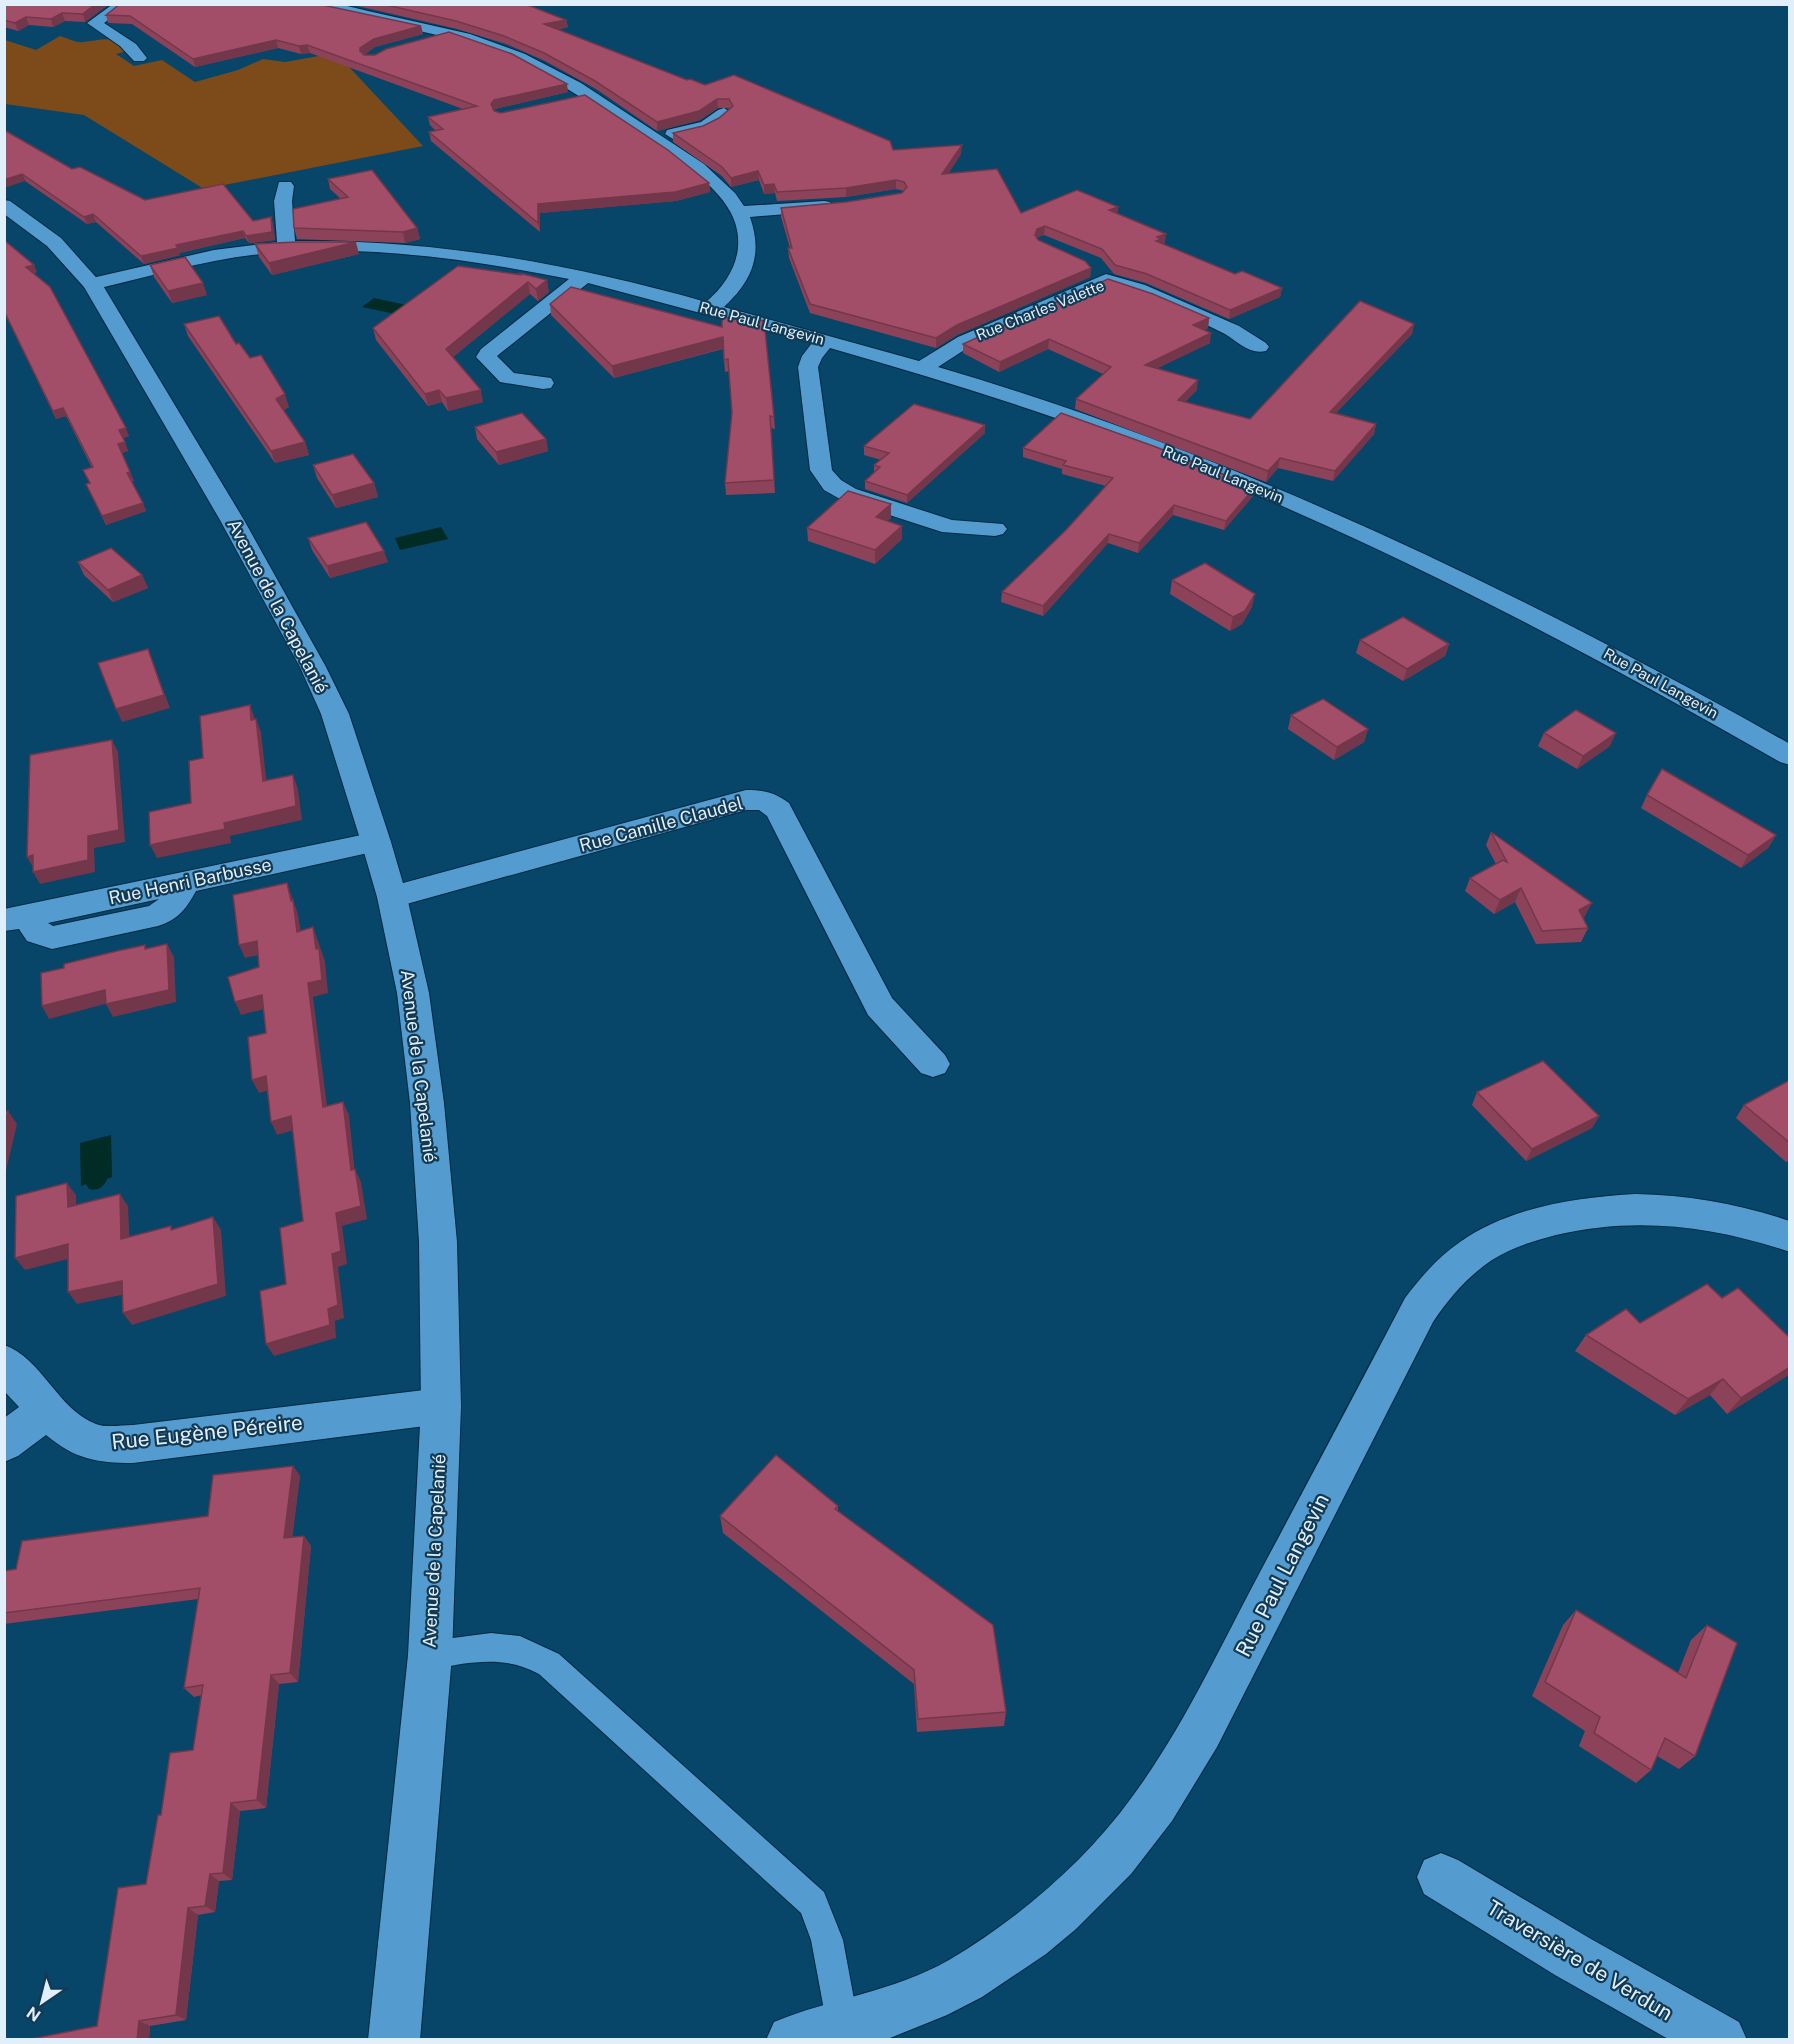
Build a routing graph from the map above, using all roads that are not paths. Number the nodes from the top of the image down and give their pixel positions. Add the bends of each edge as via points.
1 (124, 4) edge
2 (310, 4) edge
3 (94, 23) junction
4 (79, 28) edge
5 (451, 33) junction
6 (424, 41) edge
7 (139, 58) dead end
8 (589, 94) junction
9 (568, 99) edge
10 (724, 113) edge
11 (654, 139) junction
12 (285, 186) dead end
13 (846, 204) edge
14 (4, 205) edge
15 (740, 212) junction
16 (285, 247) junction
17 (585, 276) junction
18 (92, 284) junction
19 (709, 309) junction
20 (826, 340) junction
21 (1259, 346) dead end
22 (923, 367) junction
23 (543, 383) dead end
24 (995, 529) dead end
25 (1790, 756) edge
26 (376, 842) junction
27 (392, 897) junction
28 (16, 918) edge
29 (933, 1064) dead end
30 (1790, 1238) edge
31 (4, 1362) edge
32 (441, 1406) junction
33 (47, 1410) junction
34 (4, 1443) edge
35 (430, 1654) junction
36 (1441, 1877) dead end
37 (843, 2026) junction
38 (794, 2039) edge
39 (394, 2040) edge
40 (1721, 2040) edge

1 - 3 street
2 - 5 street
3 - 4 street
3 - 7 street via 130,44
5 - 6 street
5 - 8 street via 531,61
8 - 9 street
8 - 11 street
10 - 11 street via 708,126
11 - 15 street via 709,177
12 - 16 street via 282,197 289,235
13 - 15 street
14 - 18 street, Avenue de la Capelanié via 54,242
15 - 19 street via 748,234 743,270
16 - 17 street, Rue Paul Langevin via 407,251
16 - 18 street, Rue Paul Langevin via 226,254
17 - 19 street, Rue Paul Langevin
17 - 23 street via 486,357 507,378
18 - 26 street, Avenue de la Capelanié via 232,520 313,666 335,714
19 - 20 street, Rue Paul Langevin
20 - 22 street, Rue Paul Langevin
20 - 24 street via 808,367 825,478 848,494 950,527
21 - 22 street, Rue Charles Valette via 1232,330 1099,272
22 - 25 street, Rue Paul Langevin via 1173,454 1339,523 1606,653
26 - 27 street, Avenue de la Capelanié
26 - 28 street, Rue Henri Barbusse via 186,881 173,905 158,915 52,938
27 - 29 street, Rue Camille Claudel via 746,801 766,800 779,810 880,1006
27 - 32 street, Avenue de la Capelanié via 413,993 427,1103 438,1242
30 - 37 street, Rue Paul Langevin via 1677,1209 1614,1208 1511,1232 1457,1266 1419,1310 1201,1731 1140,1826 1101,1872 1006,1953 952,1986 894,2011
31 - 33 street, Rue Eugène Péreire
32 - 33 street, Rue Eugène Péreire via 133,1444 93,1443 78,1436
32 - 35 street, Avenue de la Capelanié
33 - 34 street
35 - 37 lane via 503,1646 531,1652 558,1672 813,1903 828,1941
35 - 39 street, Avenue de la Capelanié
36 - 40 street, Traversière de Verdun
37 - 38 street, Rue Paul Langevin

